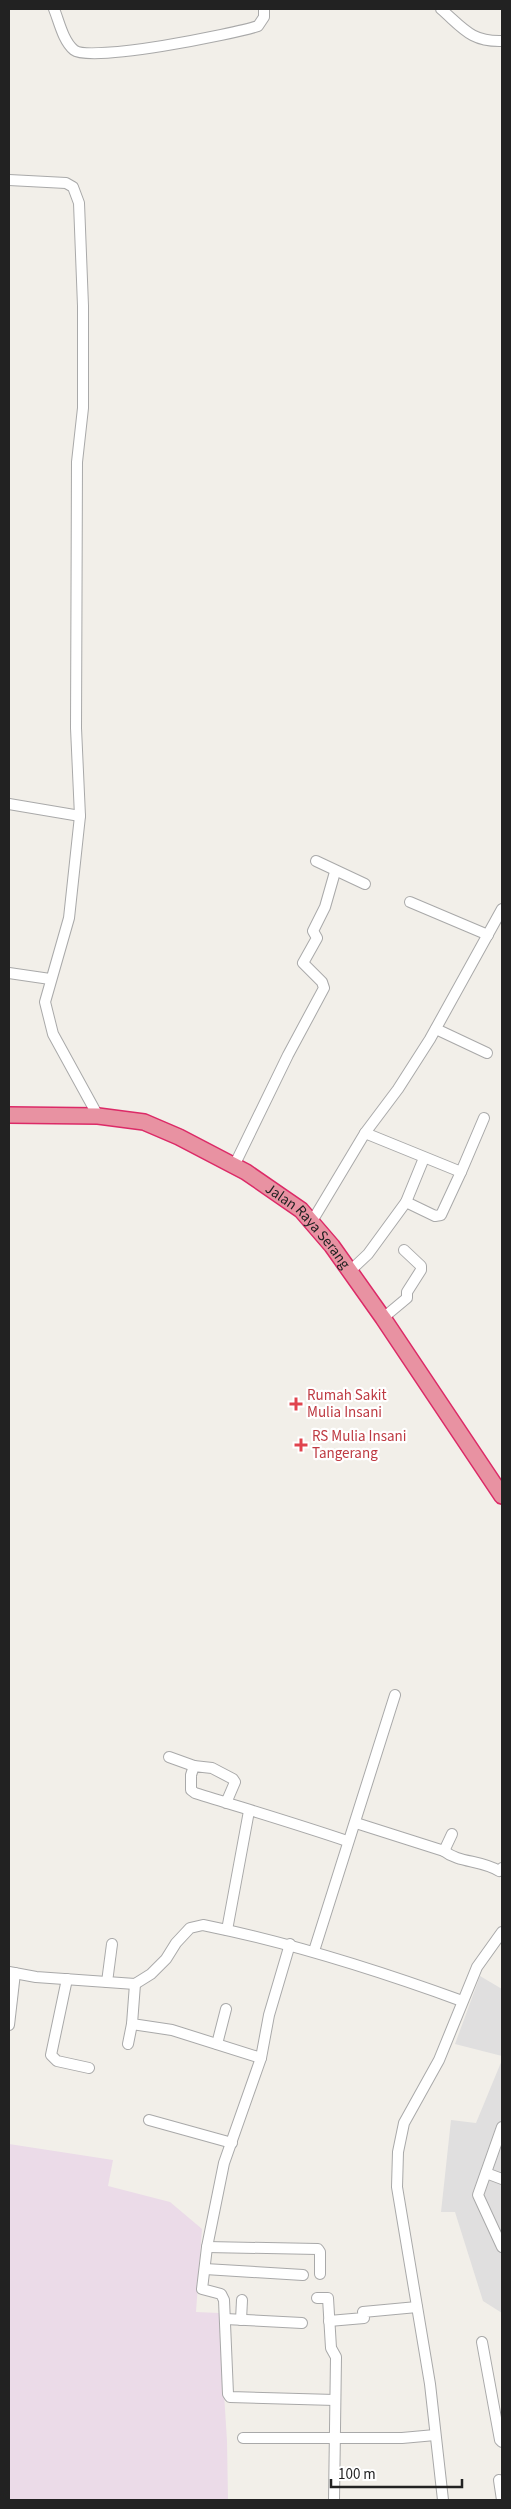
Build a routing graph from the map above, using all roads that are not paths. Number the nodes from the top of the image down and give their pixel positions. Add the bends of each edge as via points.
1 (54, 9) edge
2 (264, 9) edge
3 (442, 9) edge
4 (502, 41) edge
5 (9, 180) edge
6 (9, 804) edge
7 (80, 816) junction
8 (316, 862) dead end
9 (335, 872) junction
10 (365, 884) dead end
11 (410, 902) dead end
12 (502, 909) edge
13 (488, 935) junction
14 (9, 972) edge
15 (50, 979) junction
16 (436, 1029) junction
17 (487, 1054) dead end
18 (9, 1115) edge
19 (98, 1116) junction
20 (484, 1118) dead end
21 (365, 1133) junction
22 (424, 1158) junction
23 (234, 1166) junction
24 (461, 1172) junction
25 (406, 1202) junction
26 (311, 1223) junction
27 (404, 1250) dead end
28 (350, 1271) junction
29 (383, 1318) junction
30 (502, 1496) edge
31 (395, 1695) dead end
32 (169, 1758) dead end
33 (194, 1766) junction
34 (226, 1803) junction
35 (249, 1811) junction
36 (356, 1823) junction
37 (452, 1834) dead end
38 (347, 1841) junction
39 (444, 1851) junction
40 (502, 1868) edge
41 (227, 1930) junction
42 (502, 1932) edge
43 (112, 1944) dead end
44 (290, 1944) junction
45 (314, 1951) junction
46 (12, 1973) edge
47 (67, 1979) junction
48 (107, 1982) junction
49 (134, 1984) junction
50 (462, 2001) junction
51 (226, 2009) dead end
52 (132, 2024) junction
53 (9, 2026) edge
54 (128, 2044) dead end
55 (217, 2044) junction
56 (261, 2058) junction
57 (89, 2068) dead end
58 (149, 2120) dead end
59 (501, 2132) edge
60 (232, 2143) junction
61 (486, 2173) junction
62 (502, 2179) edge
63 (490, 2220) junction
64 (502, 2224) edge
65 (207, 2247) junction
66 (502, 2247) edge
67 (205, 2269) junction
68 (320, 2274) dead end
69 (303, 2275) dead end
70 (317, 2298) dead end
71 (242, 2300) dead end
72 (418, 2307) junction
73 (225, 2319) junction
74 (241, 2320) junction
75 (328, 2321) junction
76 (302, 2323) dead end
77 (482, 2342) dead end
78 (335, 2400) junction
79 (435, 2435) junction
80 (243, 2438) dead end
81 (334, 2439) junction
82 (502, 2442) edge
83 (498, 2480) edge
84 (334, 2500) edge
85 (443, 2500) edge
86 (502, 2500) edge

1 - 2 street via 68,43 82,54 211,38 246,30 258,26 264,17
3 - 4 street via 470,35
5 - 7 street via 66,183 73,187 79,202 83,258 83,408 77,462 76,728
6 - 7 street
7 - 15 street via 69,918
8 - 9 street
9 - 10 street
9 - 23 street via 313,932 316,938 302,963 324,988
11 - 13 street
12 - 13 street
13 - 16 street
14 - 15 street
15 - 19 street via 45,1002 53,1034
16 - 17 street
16 - 21 street
18 - 19 highway, Jalan Raya Serang
19 - 23 highway, Jalan Raya Serang via 144,1122 179,1136
20 - 24 street
21 - 22 street
21 - 26 street
22 - 24 street
22 - 25 street
23 - 26 highway, Jalan Raya Serang via 301,1210
24 - 25 street via 442,1215 435,1216
25 - 28 street via 368,1254
26 - 28 highway, Jalan Raya Serang
27 - 29 street via 421,1270 407,1298
28 - 29 highway, Jalan Raya Serang
29 - 30 highway, Jalan Raya Serang
31 - 36 street
32 - 33 street
33 - 34 street via 191,1790
33 - 34 street via 212,1768 233,1779 235,1782
34 - 35 street
35 - 38 street
35 - 41 street
36 - 38 street
36 - 39 street
37 - 39 street
38 - 45 street
39 - 40 street via 454,1858 481,1863 499,1871
41 - 44 street
41 - 49 street via 203,1925 190,1928 151,1974
42 - 50 street via 477,1967
43 - 48 street
44 - 45 street
44 - 56 street via 269,2015
45 - 50 street
46 - 47 street
46 - 53 street
47 - 48 street
47 - 57 street via 51,2055 57,2061
48 - 49 street
49 - 52 street
50 - 72 street via 439,2060 404,2123 398,2152 397,2186
51 - 55 street
52 - 54 street
52 - 55 street via 172,2030
55 - 56 street
56 - 60 street
58 - 60 street
59 - 61 street
60 - 65 street via 224,2163
61 - 62 street
61 - 63 street via 478,2195
63 - 64 street
63 - 66 street
65 - 67 street
65 - 68 street via 318,2249
67 - 69 street
67 - 73 street via 202,2289 223,2296
70 - 75 street via 328,2298
71 - 74 street
72 - 75 street via 363,2312 364,2318
72 - 79 street
73 - 74 street
73 - 78 street via 230,2397
74 - 76 street
75 - 78 street via 331,2348 336,2357
77 - 82 street
78 - 81 street
79 - 81 street
79 - 85 street
80 - 81 street
81 - 84 street
83 - 86 street

